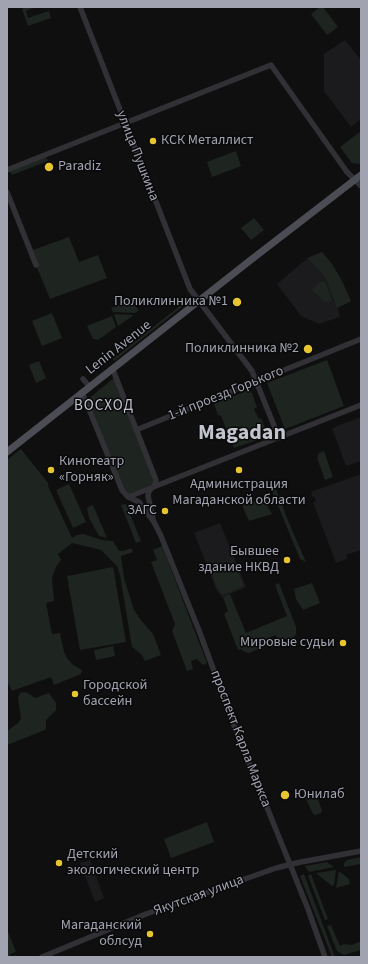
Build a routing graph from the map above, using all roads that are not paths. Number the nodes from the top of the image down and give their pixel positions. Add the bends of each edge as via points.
1 (80, 7) edge
2 (125, 124) junction
3 (7, 170) edge
4 (358, 177) edge
5 (361, 186) edge
6 (7, 192) edge
7 (36, 265) dead end
8 (199, 302) junction
9 (361, 339) edge
10 (113, 370) junction
11 (83, 379) dead end
12 (257, 382) junction
13 (90, 387) junction
14 (82, 392) junction
15 (361, 405) edge
16 (136, 430) junction
17 (279, 438) junction
18 (7, 452) edge
19 (154, 487) junction
20 (128, 496) junction
21 (154, 522) junction
22 (361, 851) edge
23 (290, 864) junction
24 (42, 957) edge
25 (325, 957) edge

1 - 2 street, улица Пушкина
2 - 3 street
2 - 4 street via 271,65 326,142
2 - 8 street, улица Пушкина via 190,290
4 - 5 street
4 - 8 main road, Lenin Avenue
6 - 7 street
8 - 10 main road, Lenin Avenue
8 - 12 street, улица Пушкина via 250,368
9 - 12 street, 1-й проезд Горького
10 - 13 main road, Lenin Avenue
10 - 16 street, проспект Карла Маркса
11 - 13 street
12 - 16 street, 1-й проезд Горького
12 - 17 street, улица Пушкина
13 - 14 main road, Lenin Avenue
14 - 18 main road, Lenin Avenue
14 - 20 street, проспект Карла Маркса via 122,490
15 - 17 street
16 - 19 street, проспект Карла Маркса via 156,480
17 - 19 street
19 - 20 street
19 - 21 street, проспект Карла Маркса via 148,496
20 - 21 street, проспект Карла Маркса via 139,502
21 - 23 street, проспект Карла Маркса
22 - 23 street, Якутская улица
23 - 24 street, Якутская улица via 146,914
23 - 25 street, проспект Карла Маркса

